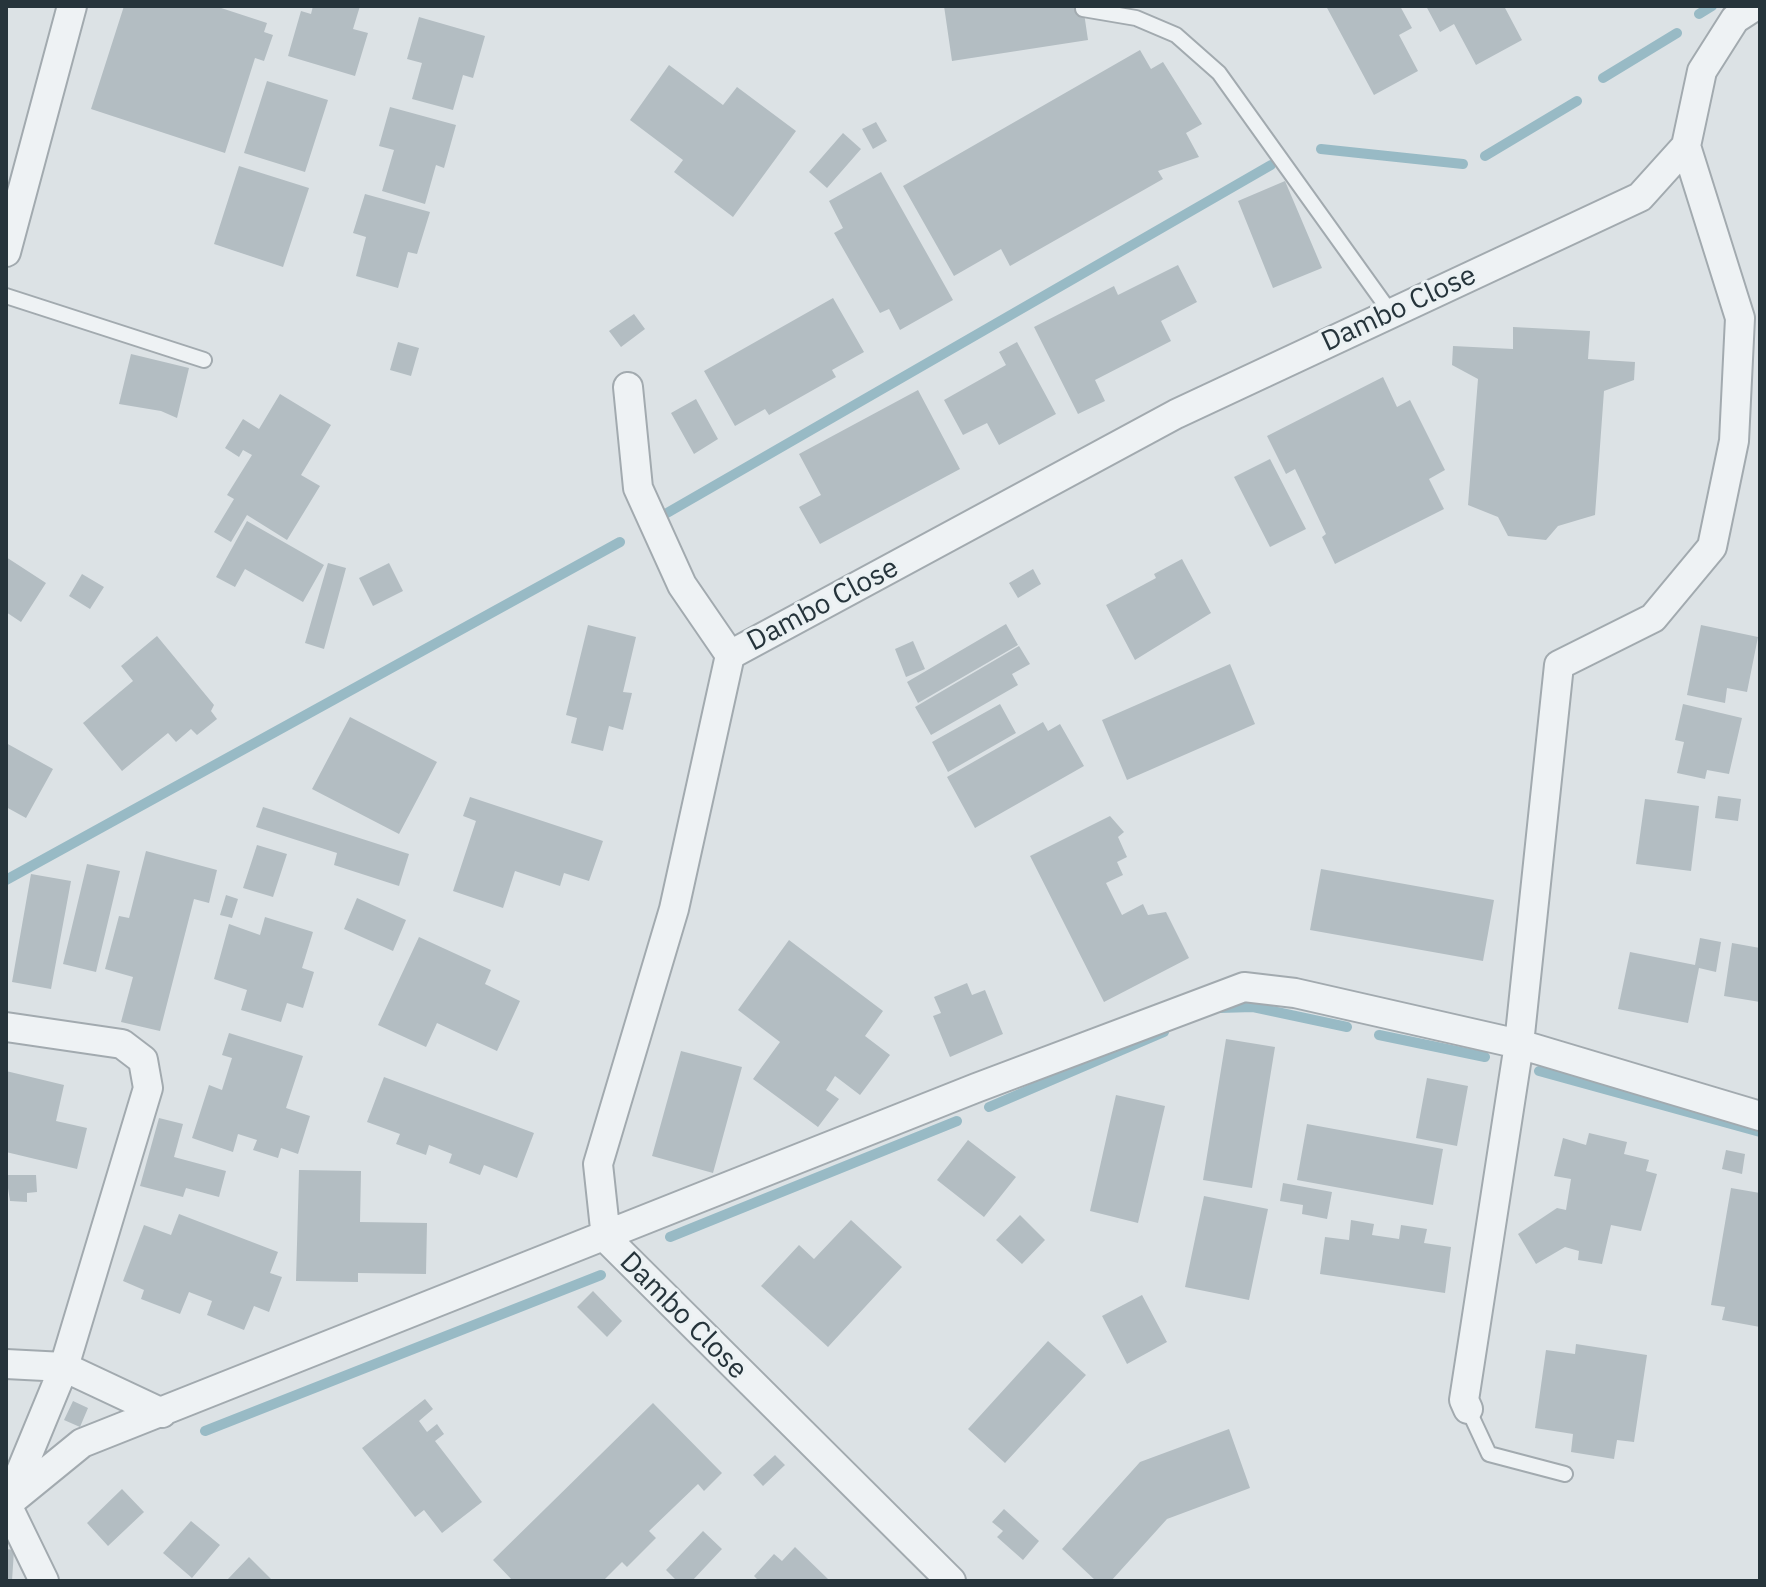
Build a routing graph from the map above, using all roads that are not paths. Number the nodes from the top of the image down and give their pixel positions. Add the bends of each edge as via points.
1 (72, 6) edge
2 (1755, 6) edge
3 (1083, 9) dead end
4 (1686, 146) junction
5 (6, 252) edge
6 (6, 296) edge
7 (1391, 313) junction
8 (204, 360) dead end
9 (628, 387) dead end
10 (730, 655) junction
11 (6, 1027) edge
12 (1519, 1044) junction
13 (1760, 1116) edge
14 (606, 1238) junction
15 (6, 1364) edge
16 (64, 1367) junction
17 (1468, 1409) joint
18 (162, 1413) junction
19 (1565, 1474) dead end
20 (7, 1505) edge
21 (44, 1581) edge
22 (951, 1581) edge

1 - 5 street
2 - 4 street via 1735,19 1702,71
3 - 7 lane via 1136,18 1176,35 1219,73
4 - 7 street, Dambo Close via 1640,197
4 - 12 street via 1740,318 1734,441 1712,547 1653,618 1559,665
6 - 8 lane
7 - 10 street, Dambo Close via 1176,414
9 - 10 street via 638,488 682,585
10 - 14 street, Dambo Close via 674,909 598,1164
11 - 16 street via 122,1044 143,1060 148,1088
12 - 13 street
12 - 14 street via 1295,993 1244,987 976,1088
12 - 17 street via 1464,1400
14 - 18 street
14 - 22 street, Dambo Close
15 - 16 street
16 - 18 street
16 - 20 street
17 - 19 lane via 1489,1454
18 - 20 street via 82,1443
20 - 21 street

